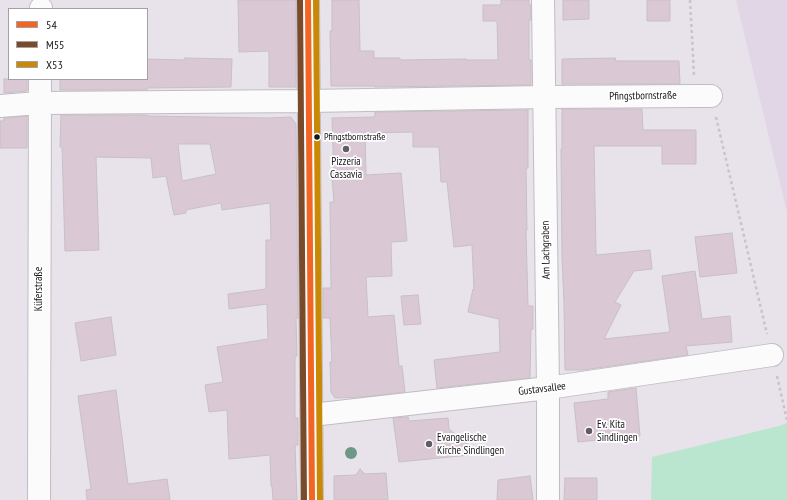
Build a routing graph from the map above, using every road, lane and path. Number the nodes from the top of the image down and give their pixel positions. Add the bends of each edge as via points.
1 (308, 0) edge
2 (543, 0) edge
3 (690, 0) edge
4 (40, 80) edge
5 (703, 96) junction
6 (544, 97) junction
7 (309, 101) junction
8 (39, 103) junction
9 (0, 106) edge
10 (772, 355) junction
11 (548, 388) junction
12 (312, 415) junction
13 (787, 420) edge
14 (39, 500) edge
15 (312, 500) edge
16 (548, 500) edge

1 - 7 street
2 - 6 street, Am Lachgraben
3 - 5 path
4 - 8 street, Küferstraße
5 - 6 street, Pfingstbornstraße
5 - 10 path
6 - 7 street, Pfingstbornstraße
6 - 11 street, Am Lachgraben
7 - 8 street, Pfingstbornstraße
7 - 12 street
8 - 9 street, Pfingstbornstraße
8 - 14 street, Küferstraße
10 - 11 street, Gustavsallee
10 - 13 path
11 - 12 street, Gustavsallee
11 - 16 street, Am Lachgraben
12 - 15 street

